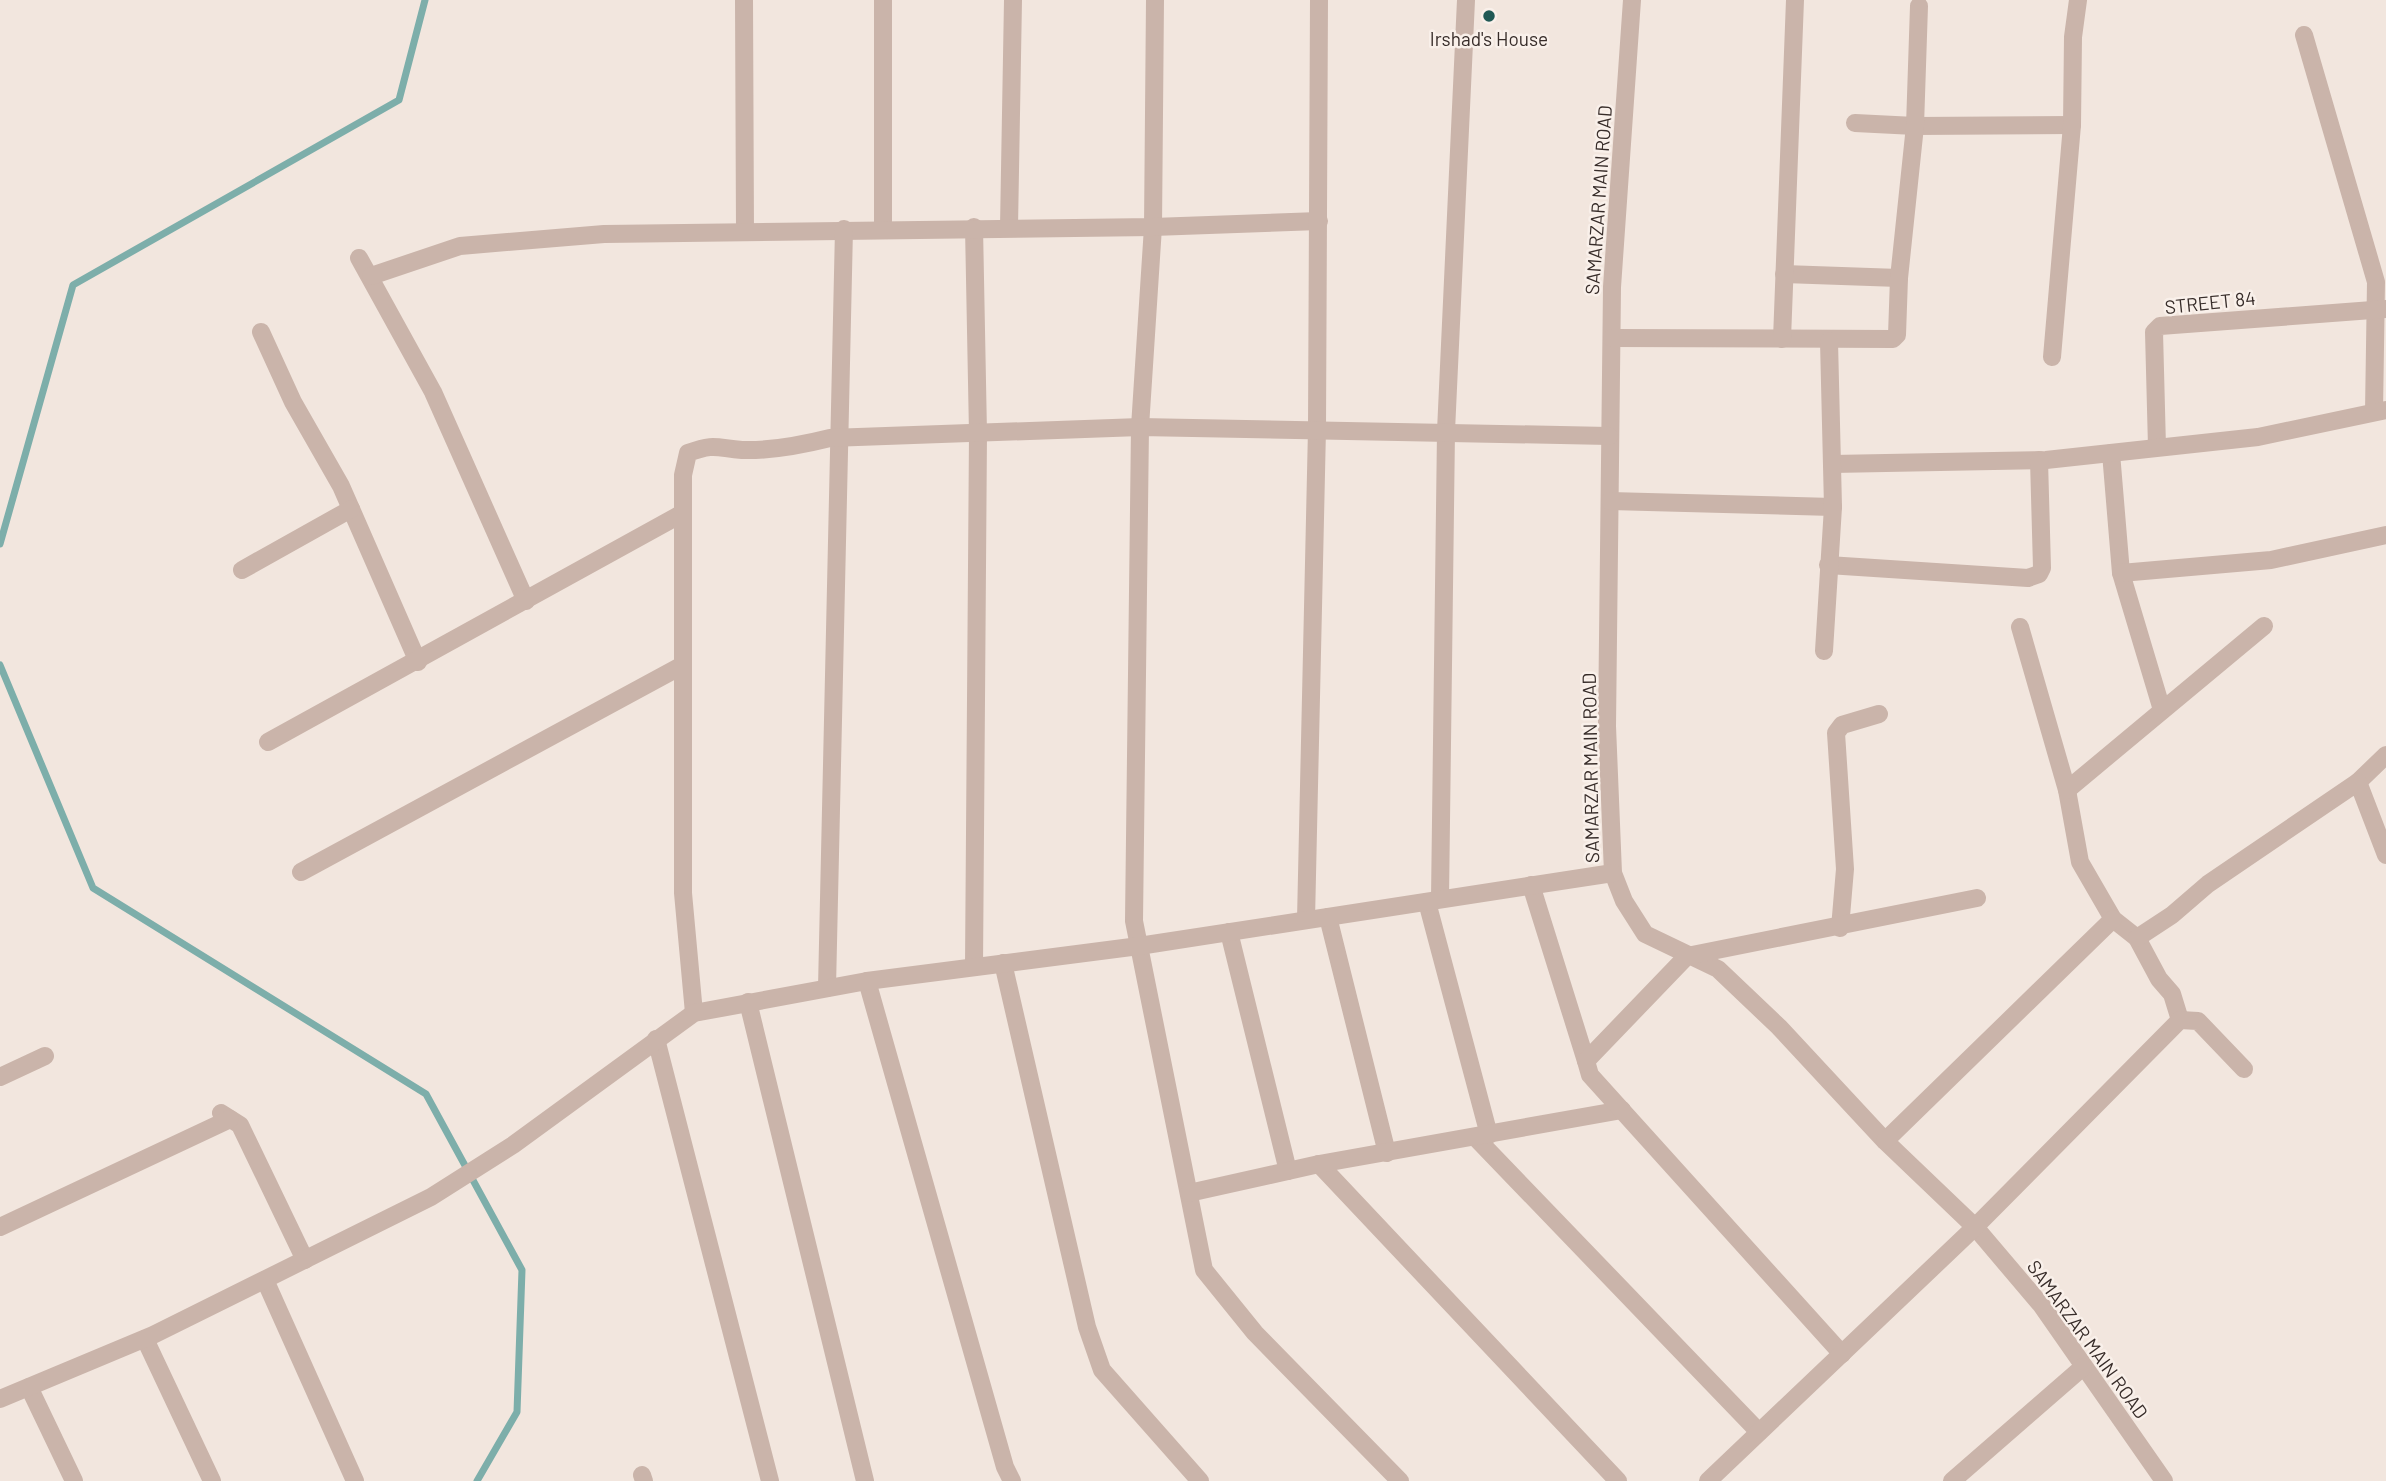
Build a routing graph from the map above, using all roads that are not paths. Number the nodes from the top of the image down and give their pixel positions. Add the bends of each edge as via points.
1 (744, 0) edge
2 (883, 0) edge
3 (1013, 0) edge
4 (1155, 0) edge
5 (1319, 0) edge
6 (1466, 0) edge
7 (1632, 0) edge
8 (1795, 0) edge
9 (2078, 0) edge
10 (1919, 6) dead end
11 (2304, 35) dead end
12 (1855, 123) dead end
13 (2072, 125) junction
14 (1915, 126) junction
15 (1319, 221) junction
16 (974, 227) junction
17 (1009, 227) junction
18 (1153, 227) junction
19 (844, 229) junction
20 (883, 229) junction
21 (745, 231) junction
22 (359, 258) dead end
23 (1784, 274) junction
24 (371, 276) junction
25 (1899, 278) junction
26 (2382, 310) edge
27 (261, 332) dead end
28 (1612, 338) junction
29 (1782, 340) junction
30 (1829, 341) junction
31 (2052, 356) dead end
32 (2380, 411) edge
33 (1140, 427) junction
34 (1317, 429) junction
35 (1446, 431) junction
36 (978, 433) junction
37 (1609, 436) junction
38 (840, 438) junction
39 (2157, 447) junction
40 (2111, 453) junction
41 (2039, 460) junction
42 (1832, 464) junction
43 (1610, 501) junction
44 (1833, 507) junction
45 (351, 509) junction
46 (683, 513) junction
47 (2386, 535) edge
48 (1828, 565) junction
49 (242, 570) dead end
50 (2122, 573) junction
51 (526, 601) junction
52 (2264, 626) dead end
53 (2020, 627) dead end
54 (1824, 651) dead end
55 (418, 662) junction
56 (683, 665) junction
57 (2162, 710) junction
58 (1879, 715) dead end
59 (268, 742) dead end
60 (2386, 755) edge
61 (2358, 782) junction
62 (2067, 790) junction
63 (2383, 843) edge
64 (301, 872) dead end
65 (1613, 873) junction
66 (1531, 885) junction
67 (1976, 898) dead end
68 (1434, 900) junction
69 (1328, 917) junction
70 (2113, 919) junction
71 (1306, 920) junction
72 (1840, 928) junction
73 (1230, 932) junction
74 (2137, 938) junction
75 (1139, 946) junction
76 (1687, 957) junction
77 (1003, 963) junction
78 (974, 967) junction
79 (867, 981) junction
80 (827, 988) junction
81 (748, 1002) junction
82 (694, 1013) junction
83 (2180, 1020) junction
84 (656, 1039) junction
85 (44, 1056) dead end
86 (1586, 1061) junction
87 (2244, 1069) dead end
88 (0, 1077) edge
89 (1622, 1110) junction
90 (1482, 1137) junction
91 (1885, 1141) junction
92 (1387, 1153) junction
93 (1319, 1164) junction
94 (1287, 1171) junction
95 (1189, 1192) junction
96 (0, 1227) edge
97 (1975, 1227) junction
98 (305, 1260) junction
99 (265, 1280) junction
100 (145, 1339) junction
101 (1842, 1354) junction
102 (2083, 1367) junction
103 (29, 1387) junction
104 (0, 1399) edge
105 (1759, 1432) junction
106 (74, 1481) edge
107 (212, 1481) edge
108 (355, 1481) edge
109 (770, 1481) edge
110 (865, 1481) edge
111 (1012, 1481) edge
112 (1200, 1481) edge
113 (1400, 1481) edge
114 (1618, 1481) edge
115 (1708, 1481) edge
116 (1952, 1481) edge
117 (2164, 1481) edge

1 - 21 street
2 - 20 street
3 - 17 street
4 - 18 street
5 - 15 street
6 - 35 street
7 - 28 street, SAMARZAR MAIN ROAD via 1616,195
8 - 23 street
9 - 13 street
10 - 14 street
11 - 26 street
12 - 14 street
13 - 14 street
13 - 31 street
14 - 25 street
15 - 18 street
15 - 34 street
16 - 17 street
16 - 20 street
16 - 36 street
17 - 18 street
18 - 33 street
19 - 20 street
19 - 21 street
19 - 38 street
21 - 24 street via 494,241 460,246
22 - 24 street
23 - 25 street
23 - 29 street
24 - 51 street via 433,392
25 - 30 street via 1893,340
26 - 32 street
26 - 39 street, STREET 84 via 2160,326 2154,332
27 - 45 street
28 - 29 street
28 - 37 street, SAMARZAR MAIN ROAD
29 - 30 street
30 - 42 street
32 - 39 street via 2258,437
33 - 34 street
33 - 36 street
33 - 75 street via 1134,921
34 - 35 street
34 - 71 street
35 - 37 street
35 - 68 street
36 - 38 street
36 - 78 street
37 - 43 street, SAMARZAR MAIN ROAD
38 - 46 street via 742,450 710,445 688,453
38 - 80 street
39 - 40 street
40 - 41 street
40 - 50 street
41 - 42 street
41 - 48 street via 2039,574 2028,578
42 - 44 street
43 - 44 street
43 - 65 street, SAMARZAR MAIN ROAD via 1608,726
44 - 48 street
45 - 49 street
45 - 55 street
46 - 51 street
46 - 56 street
47 - 50 street via 2271,560
48 - 54 street
50 - 57 street
51 - 55 street
52 - 57 street
53 - 62 street
55 - 59 street
56 - 64 street
56 - 82 street via 683,894
57 - 62 street
58 - 72 street via 1842,725 1836,733 1845,869
60 - 61 street
61 - 63 street
61 - 74 street
62 - 70 street via 2080,862
65 - 66 street
65 - 76 street, SAMARZAR MAIN ROAD via 1645,934
66 - 68 street
66 - 86 street
67 - 72 street
68 - 69 street
68 - 90 street
69 - 71 street
69 - 92 street
70 - 74 street
70 - 91 street
71 - 73 street
72 - 76 street
73 - 75 street
73 - 94 street
74 - 83 street via 2172,993
75 - 77 street
75 - 95 street
76 - 86 street
76 - 91 street, SAMARZAR MAIN ROAD via 1718,969
77 - 78 street
77 - 112 street via 1087,1327 1102,1370
78 - 79 street
79 - 80 street
79 - 111 street via 973,1366
80 - 81 street
81 - 82 street
81 - 110 street
82 - 84 street
83 - 87 street via 2198,1021
83 - 97 street
84 - 98 street via 513,1145 431,1197
84 - 109 street
85 - 88 street
86 - 89 street via 1590,1075
89 - 90 street
89 - 101 street
90 - 92 street
90 - 105 street
91 - 97 street, SAMARZAR MAIN ROAD
92 - 93 street
93 - 94 street
93 - 114 street
94 - 95 street
95 - 113 street via 1204,1270 1255,1333
96 - 98 street via 225,1116 240,1125
97 - 101 street
97 - 102 street, SAMARZAR MAIN ROAD via 2042,1306
98 - 99 street
99 - 100 street
99 - 108 street
100 - 103 street
100 - 107 street
101 - 105 street
102 - 116 street
102 - 117 street, SAMARZAR MAIN ROAD
103 - 104 street
103 - 106 street
105 - 115 street

